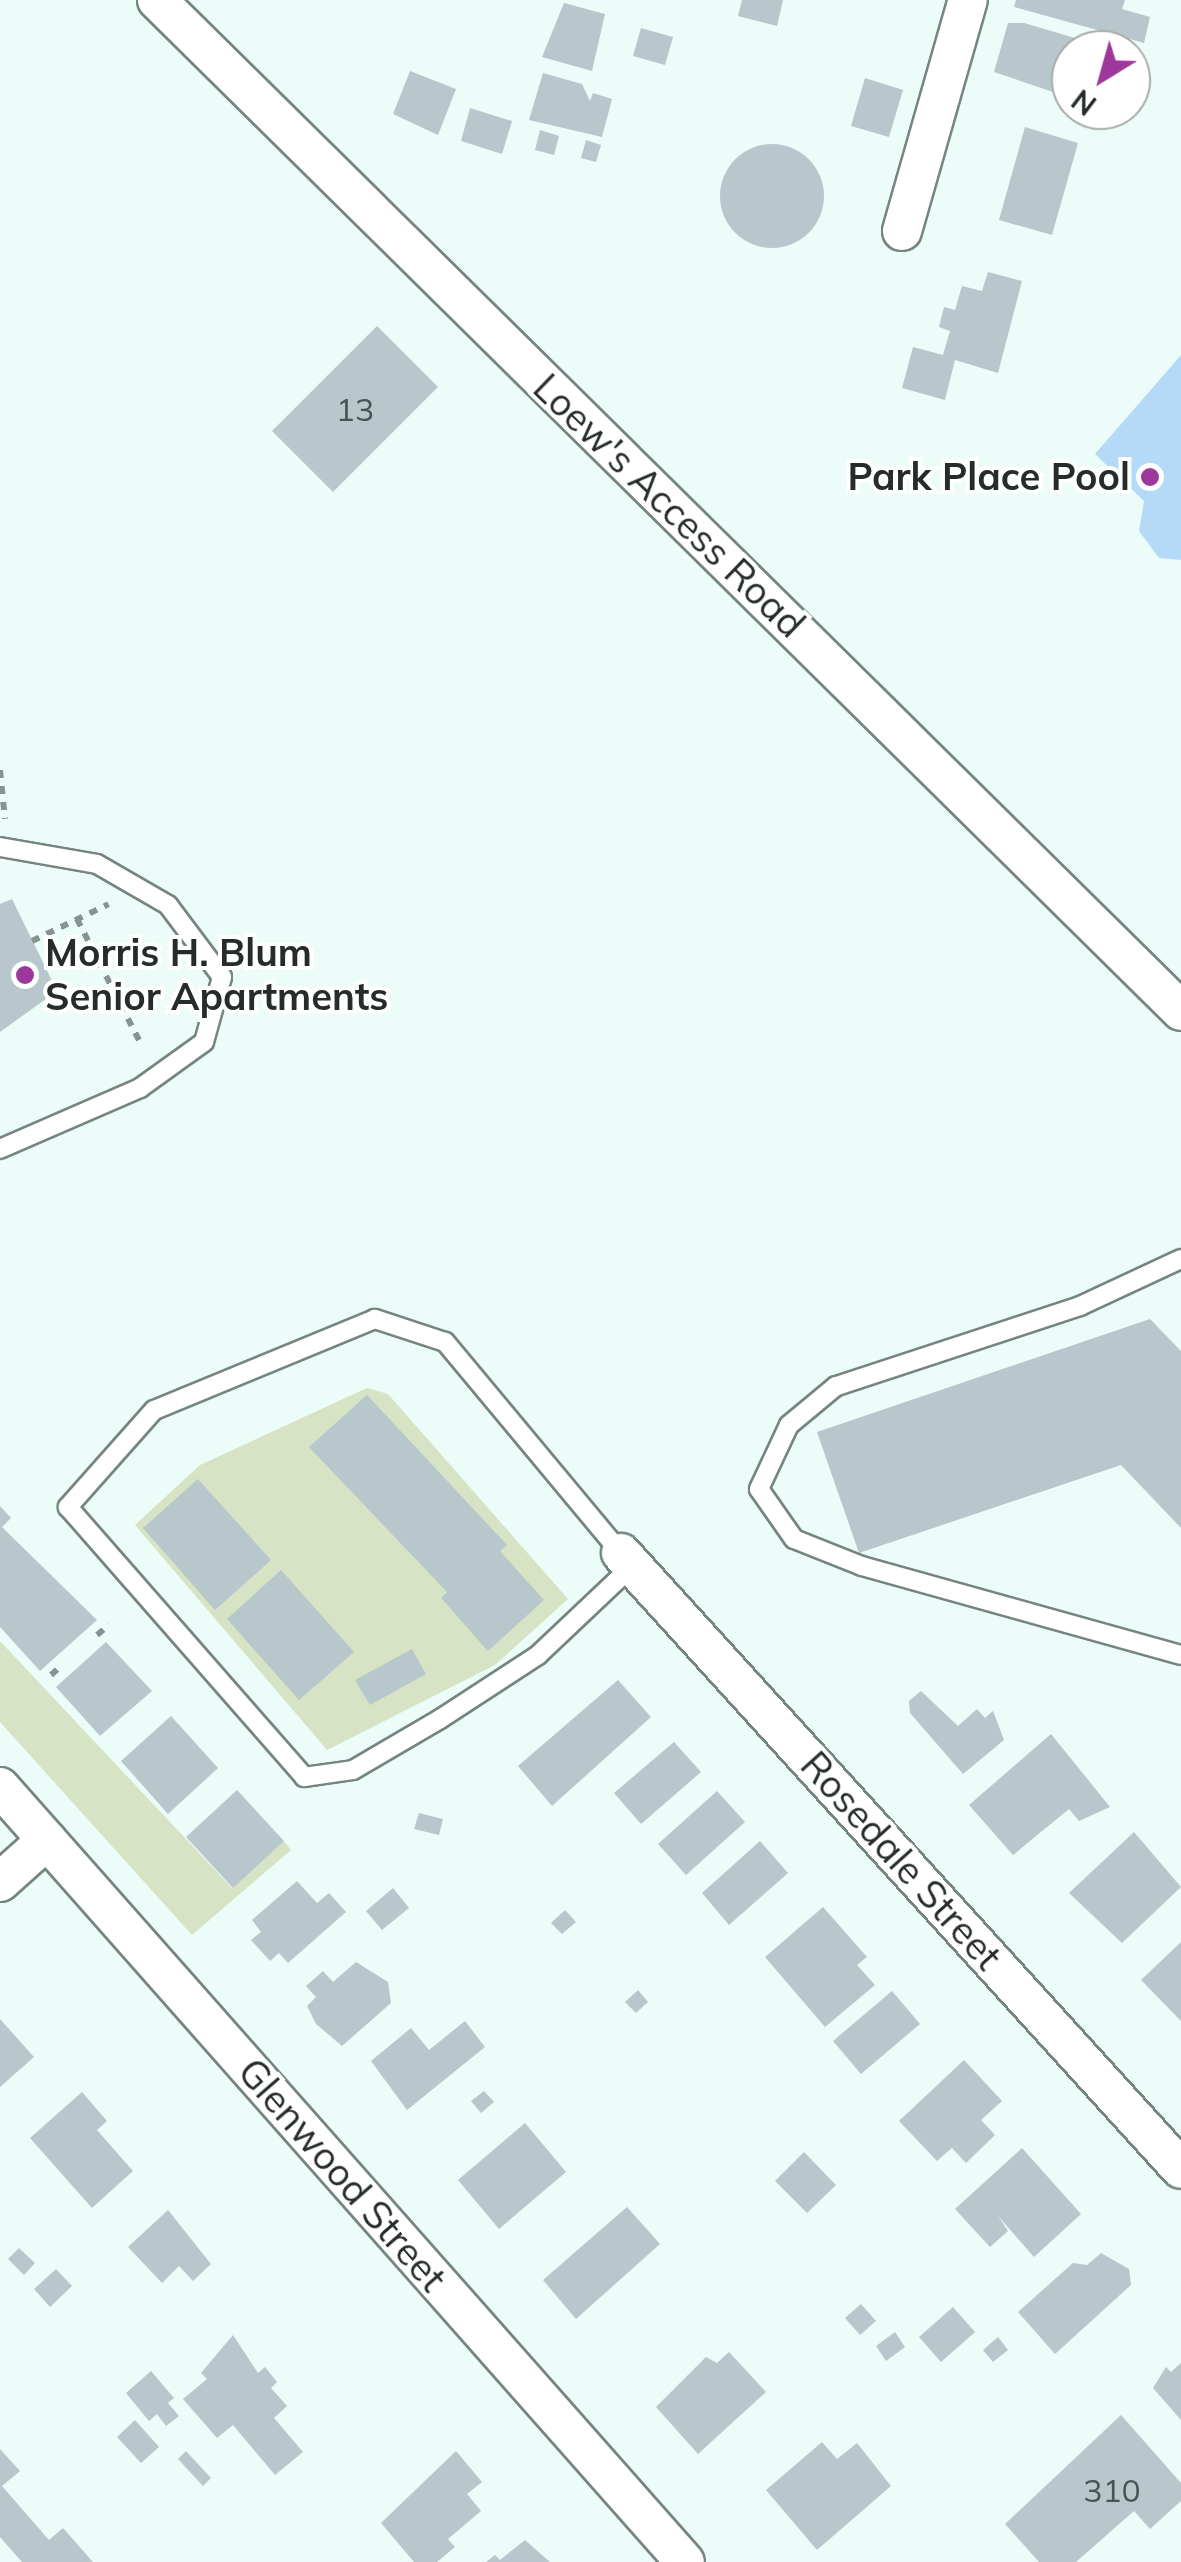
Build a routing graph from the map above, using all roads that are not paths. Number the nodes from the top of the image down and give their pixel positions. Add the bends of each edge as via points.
1 (157, 0) edge
2 (968, 0) edge
3 (902, 231) dead end
4 (0, 846) edge
5 (1181, 1011) edge
6 (0, 1148) edge
7 (1181, 1259) edge
8 (626, 1559) junction
9 (1181, 1655) edge
10 (0, 1787) edge
11 (47, 1840) junction
12 (0, 1882) edge
13 (1181, 2169) edge
14 (685, 2562) edge

1 - 5 street, Loew's Access Road
2 - 3 street
4 - 6 lane via 97,864 168,905 222,977 204,1042 140,1088
7 - 9 lane via 1080,1306 836,1386 789,1425 758,1489 794,1538 845,1559
8 - 8 lane via 538,1655 353,1770 304,1777 68,1506 154,1410 376,1319 444,1342
8 - 13 street, Rosedale Street
10 - 11 street, Glenwood Street
11 - 12 street
11 - 14 street, Glenwood Street

